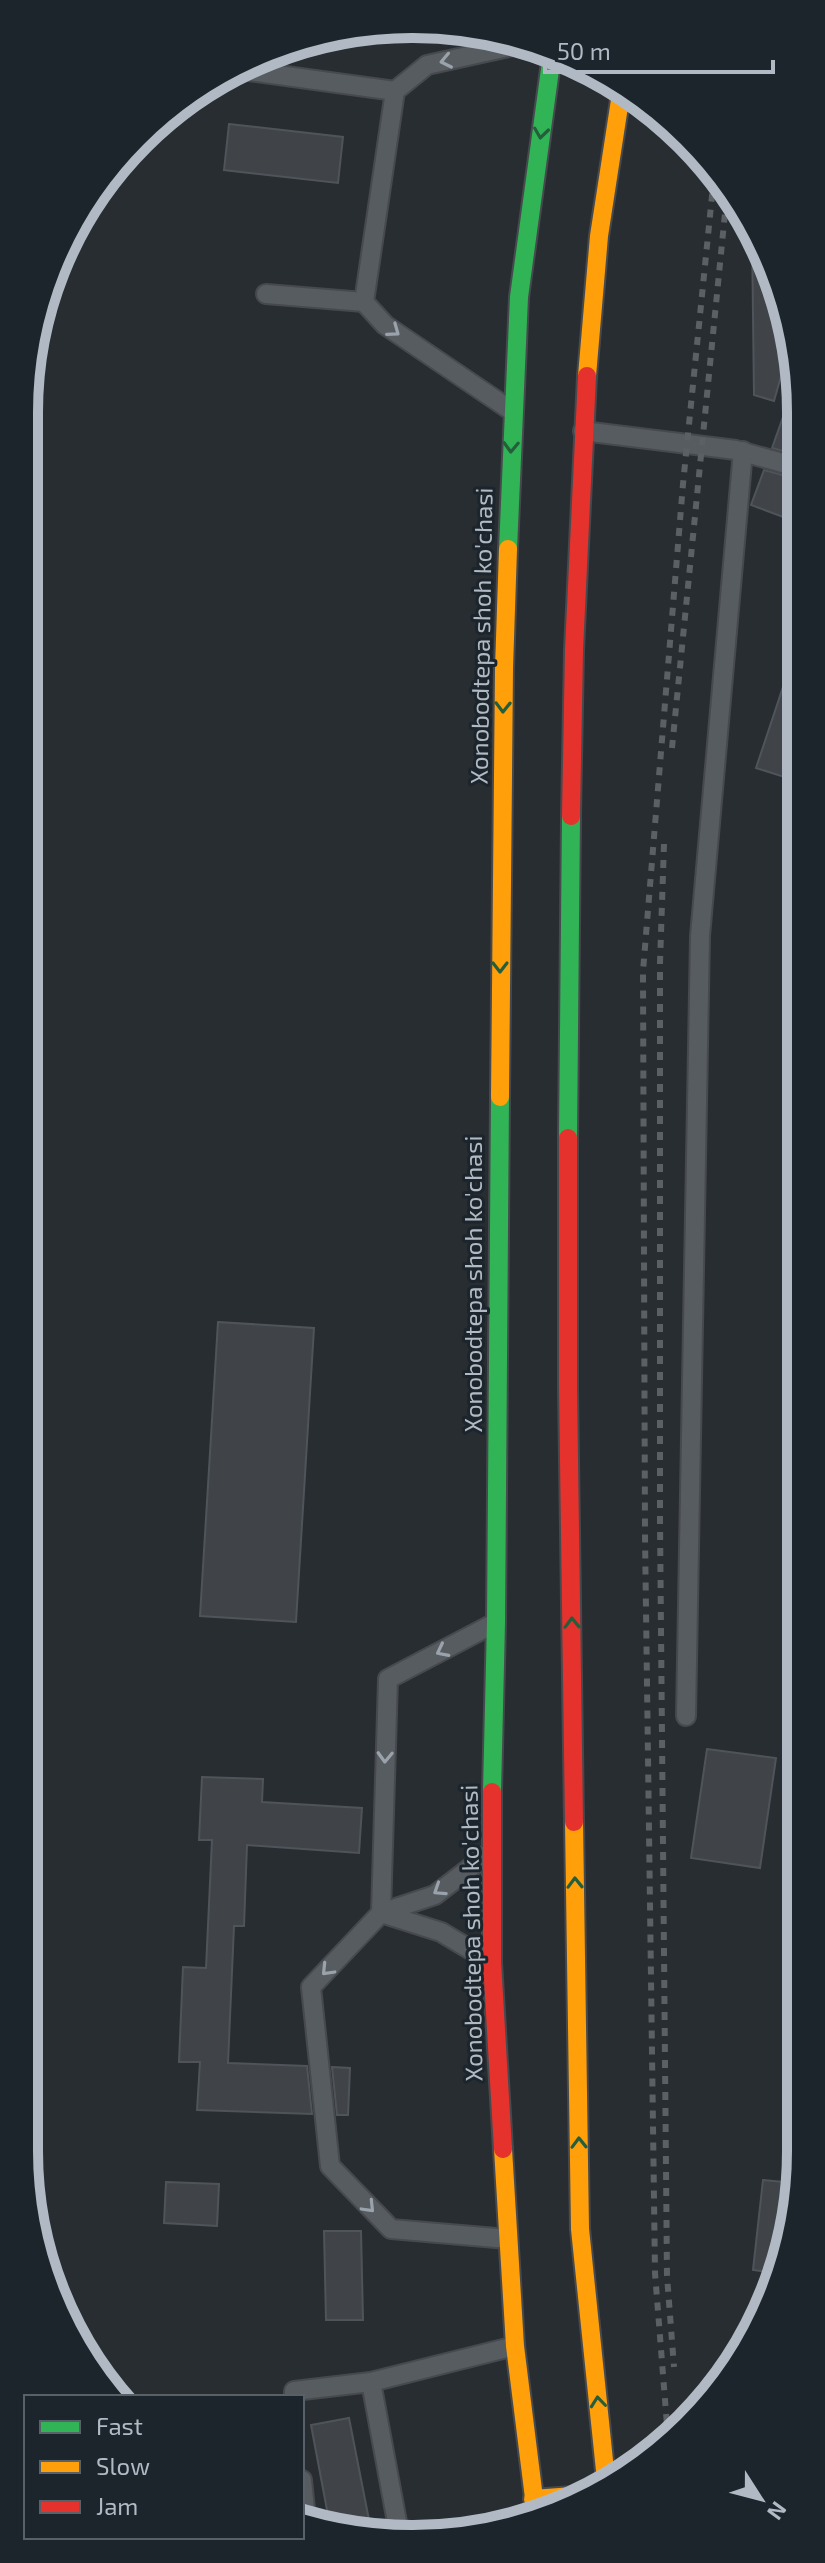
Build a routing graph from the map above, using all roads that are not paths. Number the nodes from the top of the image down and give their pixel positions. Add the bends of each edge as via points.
1 (500, 49) edge
2 (551, 65) edge
3 (258, 72) edge
4 (395, 91) junction
5 (620, 100) edge
6 (266, 294) dead end
7 (364, 302) junction
8 (512, 411) junction
9 (583, 431) junction
10 (743, 451) junction
11 (787, 464) edge
12 (496, 1622) junction
13 (686, 1716) dead end
14 (490, 1852) junction
15 (381, 1913) junction
16 (492, 1962) junction
17 (508, 2239) junction
18 (515, 2346) junction
19 (371, 2382) junction
20 (294, 2395) edge
21 (605, 2472) edge
22 (535, 2504) edge
23 (397, 2524) edge

1 -> 4 lane via 427,65
2 -> 8 main road, Xonobodtepa shoh ko'chasi via 519,297
3 - 4 lane
4 - 7 lane
5 - 9 main road via 599,236
6 - 7 lane
7 -> 8 lane via 385,325
8 -> 12 main road, Xonobodtepa shoh ko'chasi via 501,887
9 - 10 lane
21 -> 9 main road via 580,2229 568,1387 568,993
10 - 11 lane
10 - 13 lane via 700,936
12 - 14 main road, Xonobodtepa shoh ko'chasi
12 -> 15 lane via 388,1679
14 -> 15 lane via 435,1895
14 - 16 main road, Xonobodtepa shoh ko'chasi
15 - 16 lane via 441,1932
15 -> 17 lane via 311,1987 330,2166 391,2229
16 - 17 main road, Xonobodtepa shoh ko'chasi
17 - 18 main road, Xonobodtepa shoh ko'chasi
18 - 19 lane
18 - 22 main road, Xonobodtepa shoh ko'chasi
19 - 20 lane
19 - 23 lane

